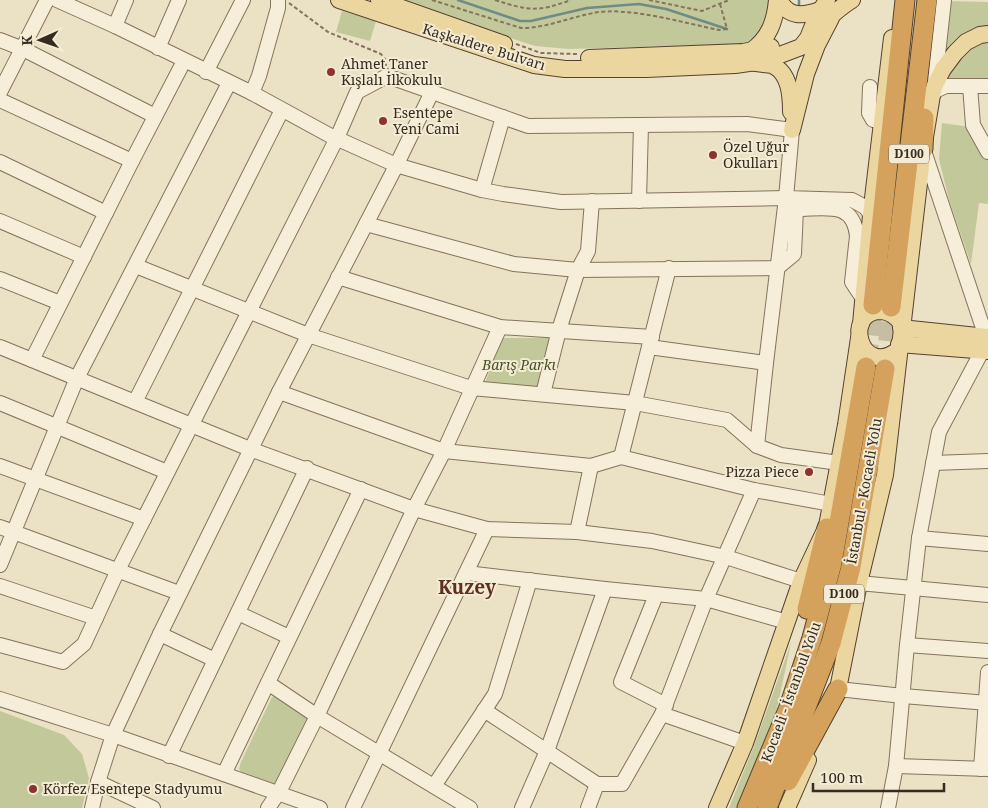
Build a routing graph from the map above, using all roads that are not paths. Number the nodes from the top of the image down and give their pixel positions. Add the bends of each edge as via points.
1 (47, 0) edge
2 (126, 0) edge
3 (178, 0) edge
4 (243, 0) edge
5 (278, 0) edge
6 (339, 0) edge
7 (379, 0) edge
8 (778, 0) edge
9 (852, 0) edge
10 (62, 1) edge
11 (901, 1) edge
12 (932, 1) edge
13 (827, 9) edge
14 (115, 26) junction
15 (988, 34) edge
16 (0, 40) edge
17 (158, 48) junction
18 (23, 49) junction
19 (751, 57) junction
20 (184, 61) junction
21 (206, 72) junction
22 (229, 83) junction
23 (970, 86) junction
24 (988, 86) edge
25 (870, 87) dead end
26 (933, 90) junction
27 (0, 92) edge
28 (432, 92) junction
29 (252, 93) junction
30 (0, 100) edge
31 (282, 110) junction
32 (155, 116) junction
33 (503, 117) junction
34 (882, 122) junction
35 (641, 125) junction
36 (792, 130) junction
37 (337, 138) junction
38 (923, 149) junction
39 (988, 152) edge
40 (132, 161) junction
41 (0, 162) edge
42 (396, 165) junction
43 (876, 174) junction
44 (482, 190) junction
45 (786, 198) junction
46 (640, 200) junction
47 (592, 201) junction
48 (796, 209) junction
49 (106, 214) junction
50 (0, 221) edge
51 (366, 224) junction
52 (866, 227) junction
53 (84, 257) junction
54 (136, 266) junction
55 (669, 268) junction
56 (777, 268) junction
57 (578, 270) junction
58 (338, 277) junction
59 (0, 279) edge
60 (192, 289) junction
61 (867, 301) junction
62 (60, 303) junction
63 (898, 305) junction
64 (249, 312) junction
65 (500, 327) junction
66 (559, 330) junction
67 (860, 331) junction
68 (308, 335) junction
69 (900, 336) junction
70 (923, 338) junction
71 (650, 342) junction
72 (986, 344) edge
73 (0, 347) edge
74 (32, 360) junction
75 (766, 363) junction
76 (866, 366) tunnel mouth
77 (891, 370) junction
78 (77, 378) junction
79 (471, 388) junction
80 (279, 392) junction
81 (543, 394) junction
82 (135, 402) junction
83 (0, 403) edge
84 (635, 403) junction
85 (191, 425) junction
86 (57, 426) junction
87 (757, 446) junction
88 (250, 449) junction
89 (444, 451) junction
90 (621, 457) junction
91 (988, 461) edge
92 (933, 463) junction
93 (839, 464) junction
94 (0, 466) edge
95 (590, 466) junction
96 (307, 468) junction
97 (167, 472) junction
98 (35, 480) junction
99 (361, 489) junction
100 (754, 490) junction
101 (831, 504) junction
102 (414, 509) junction
103 (144, 519) junction
104 (827, 526) junction
105 (0, 527) edge
106 (487, 529) junction
107 (14, 532) junction
108 (577, 532) junction
109 (919, 538) junction
110 (988, 544) edge
111 (726, 557) junction
112 (0, 565) edge
113 (118, 570) junction
114 (466, 573) junction
115 (530, 580) junction
116 (801, 581) junction
117 (860, 583) junction
118 (0, 586) edge
119 (914, 588) junction
120 (605, 589) junction
121 (179, 593) junction
122 (656, 594) junction
123 (988, 595) edge
124 (706, 599) junction
125 (238, 613) junction
126 (96, 618) junction
127 (787, 622) junction
128 (160, 634) junction
129 (289, 637) junction
130 (0, 645) edge
131 (907, 645) junction
132 (988, 651) edge
133 (215, 660) junction
134 (988, 672) edge
135 (268, 682) junction
136 (838, 689) junction
137 (902, 696) junction
138 (0, 700) edge
139 (987, 703) edge
140 (484, 710) junction
141 (664, 710) junction
142 (317, 716) junction
143 (113, 735) junction
144 (745, 743) junction
145 (774, 746) junction
146 (547, 751) junction
147 (379, 753) junction
148 (169, 756) junction
149 (896, 766) junction
150 (984, 769) edge
151 (224, 774) junction
152 (98, 782) junction
153 (597, 784) junction
154 (434, 786) junction
155 (279, 792) junction
156 (92, 808) edge
157 (153, 808) edge
158 (268, 808) edge
159 (320, 808) edge
160 (353, 808) edge
161 (470, 808) edge
162 (522, 808) edge
163 (588, 808) edge
164 (718, 808) edge
165 (747, 808) edge
166 (767, 808) edge
167 (773, 808) edge
168 (787, 808) edge
169 (888, 808) edge

1 - 18 street
2 - 14 street
3 - 17 street
4 - 21 street
5 - 29 street
6 - 19 main road, Kaşkaldere Bulvarı via 534,65 565,69 646,69
7 - 19 main road, Kaşkaldere Bulvarı via 534,55 569,59
8 - 13 main road, Kaşkaldere Bulvarı via 789,12 796,14
8 - 19 main road, Kaşkaldere Bulvarı via 768,34
9 - 13 main road, Kaşkaldere Bulvarı
10 - 14 street
11 - 34 main road
11 - 43 highway
11 - 61 highway, D100
12 - 26 street
12 - 38 highway
12 - 63 highway, D100
13 - 19 main road, Kaşkaldere Bulvarı via 816,18 801,47 764,61
13 - 36 main road, Kaşkaldere Bulvarı
14 - 17 street
15 - 26 main road via 966,42 955,53
16 - 18 street
17 - 20 street
18 - 27 street
18 - 32 street
19 - 36 main road, Kaşkaldere Bulvarı via 772,66 788,84
20 - 21 street
20 - 32 street
21 - 22 street
22 - 29 street
22 - 54 street
23 - 24 street
23 - 26 street
23 - 39 street via 973,125
25 - 34 street via 869,113 873,120
26 - 38 main road
28 - 33 street
28 - 37 street via 387,76 357,92
28 - 42 street
29 - 31 street
30 - 40 street
31 - 37 street
31 - 60 street
32 - 40 street
33 - 35 street via 528,126
33 - 44 street
34 - 43 main road
35 - 36 street via 747,124
35 - 46 street
36 - 45 street
37 - 42 street
37 - 64 street
38 - 63 main road
38 - 72 street
40 - 49 street
41 - 49 street
42 - 44 street
42 - 51 street
43 - 52 main road
44 - 47 street via 562,202
45 - 46 street
45 - 48 street
45 - 52 street via 852,200 865,207
45 - 56 street
46 - 47 street
47 - 57 street via 588,252
48 - 52 street via 842,210 852,217 856,225
48 - 56 street via 794,254
49 - 53 street
50 - 53 street
51 - 57 street via 514,264
51 - 58 street
52 - 61 main road
53 - 62 street
54 - 60 street
54 - 78 street
55 - 56 street
55 - 57 street
55 - 71 street
56 - 75 street
57 - 66 street
58 - 65 street
58 - 68 street
59 - 62 street
60 - 64 street
60 - 82 street
61 - 67 main road
62 - 74 street
63 - 69 main road
63 - 70 main road via 910,316
64 - 68 street
64 - 85 street
65 - 66 street
65 - 79 street
66 - 71 street
66 - 81 street
67 - 69 main road via 865,318 885,311 898,318
67 - 69 main road via 866,351 879,357 893,354
67 - 93 main road
68 - 79 street
68 - 80 street
69 - 70 main road
69 - 77 main road
70 - 72 main road
70 - 77 main road
71 - 75 street
71 - 84 street
72 - 92 street via 939,432
73 - 74 street
74 - 78 street
75 - 87 street
76 - 145 highway, Kocaeli - İstanbul Yolu / D100 via 832,563 812,638
77 - 117 main road via 885,475
77 - 166 highway, İstanbul - Kocaeli Yolu / D100 via 851,567 831,643
78 - 82 street
78 - 86 street
79 - 81 street
79 - 89 street
80 - 88 street
80 - 89 street
81 - 84 street
82 - 85 street
83 - 86 street
84 - 87 street via 727,420
84 - 90 street
85 - 88 street
85 - 97 street
86 - 97 street
86 - 98 street
87 - 93 street via 781,455
88 - 96 street
88 - 121 street
89 - 95 street
89 - 102 street
90 - 95 street
90 - 100 street
91 - 92 street
92 - 109 street
93 - 101 main road
94 - 98 street
95 - 108 street
96 - 99 street
96 - 125 street
97 - 103 street
98 - 103 street
98 - 107 street
99 - 102 street
99 - 129 street
100 - 101 street
100 - 111 street
101 - 104 main road
102 - 106 street
102 - 142 street
103 - 113 street
104 - 116 main road
104 - 145 highway
105 - 107 street
106 - 108 street
106 - 114 street
107 - 112 street
107 - 113 street
108 - 111 street via 652,541
109 - 110 street
109 - 119 street
111 - 116 street
111 - 124 street
113 - 121 street
113 - 126 street
114 - 115 street
114 - 147 street
115 - 120 street
115 - 140 street via 495,694
116 - 127 main road
117 - 119 street
117 - 136 main road
118 - 126 street
119 - 123 street
119 - 131 street
120 - 122 street
120 - 146 street
121 - 128 street
122 - 124 street
122 - 141 street via 621,682
124 - 127 street
124 - 141 street
125 - 129 street
125 - 133 street
126 - 130 street via 84,644 63,662
127 - 144 main road
128 - 133 street
128 - 143 street
129 - 135 street
131 - 132 street
131 - 137 street
133 - 148 street
134 - 139 street
135 - 142 street
135 - 151 street
136 - 137 street
136 - 167 highway
136 - 168 main road
137 - 139 street
137 - 149 street
138 - 143 street
139 - 150 street
140 - 146 street
140 - 154 street
141 - 144 street
141 - 153 street via 622,784
142 - 147 street
142 - 155 street
143 - 148 street
143 - 152 street
144 - 164 main road
145 - 165 highway, Kocaeli - İstanbul Yolu / D100
146 - 153 street
146 - 162 street
147 - 154 street
147 - 160 street
148 - 151 street
149 - 150 street
149 - 169 street
151 - 155 street
152 - 156 street
152 - 157 street
153 - 163 street
154 - 161 street
155 - 158 street
155 - 159 street

